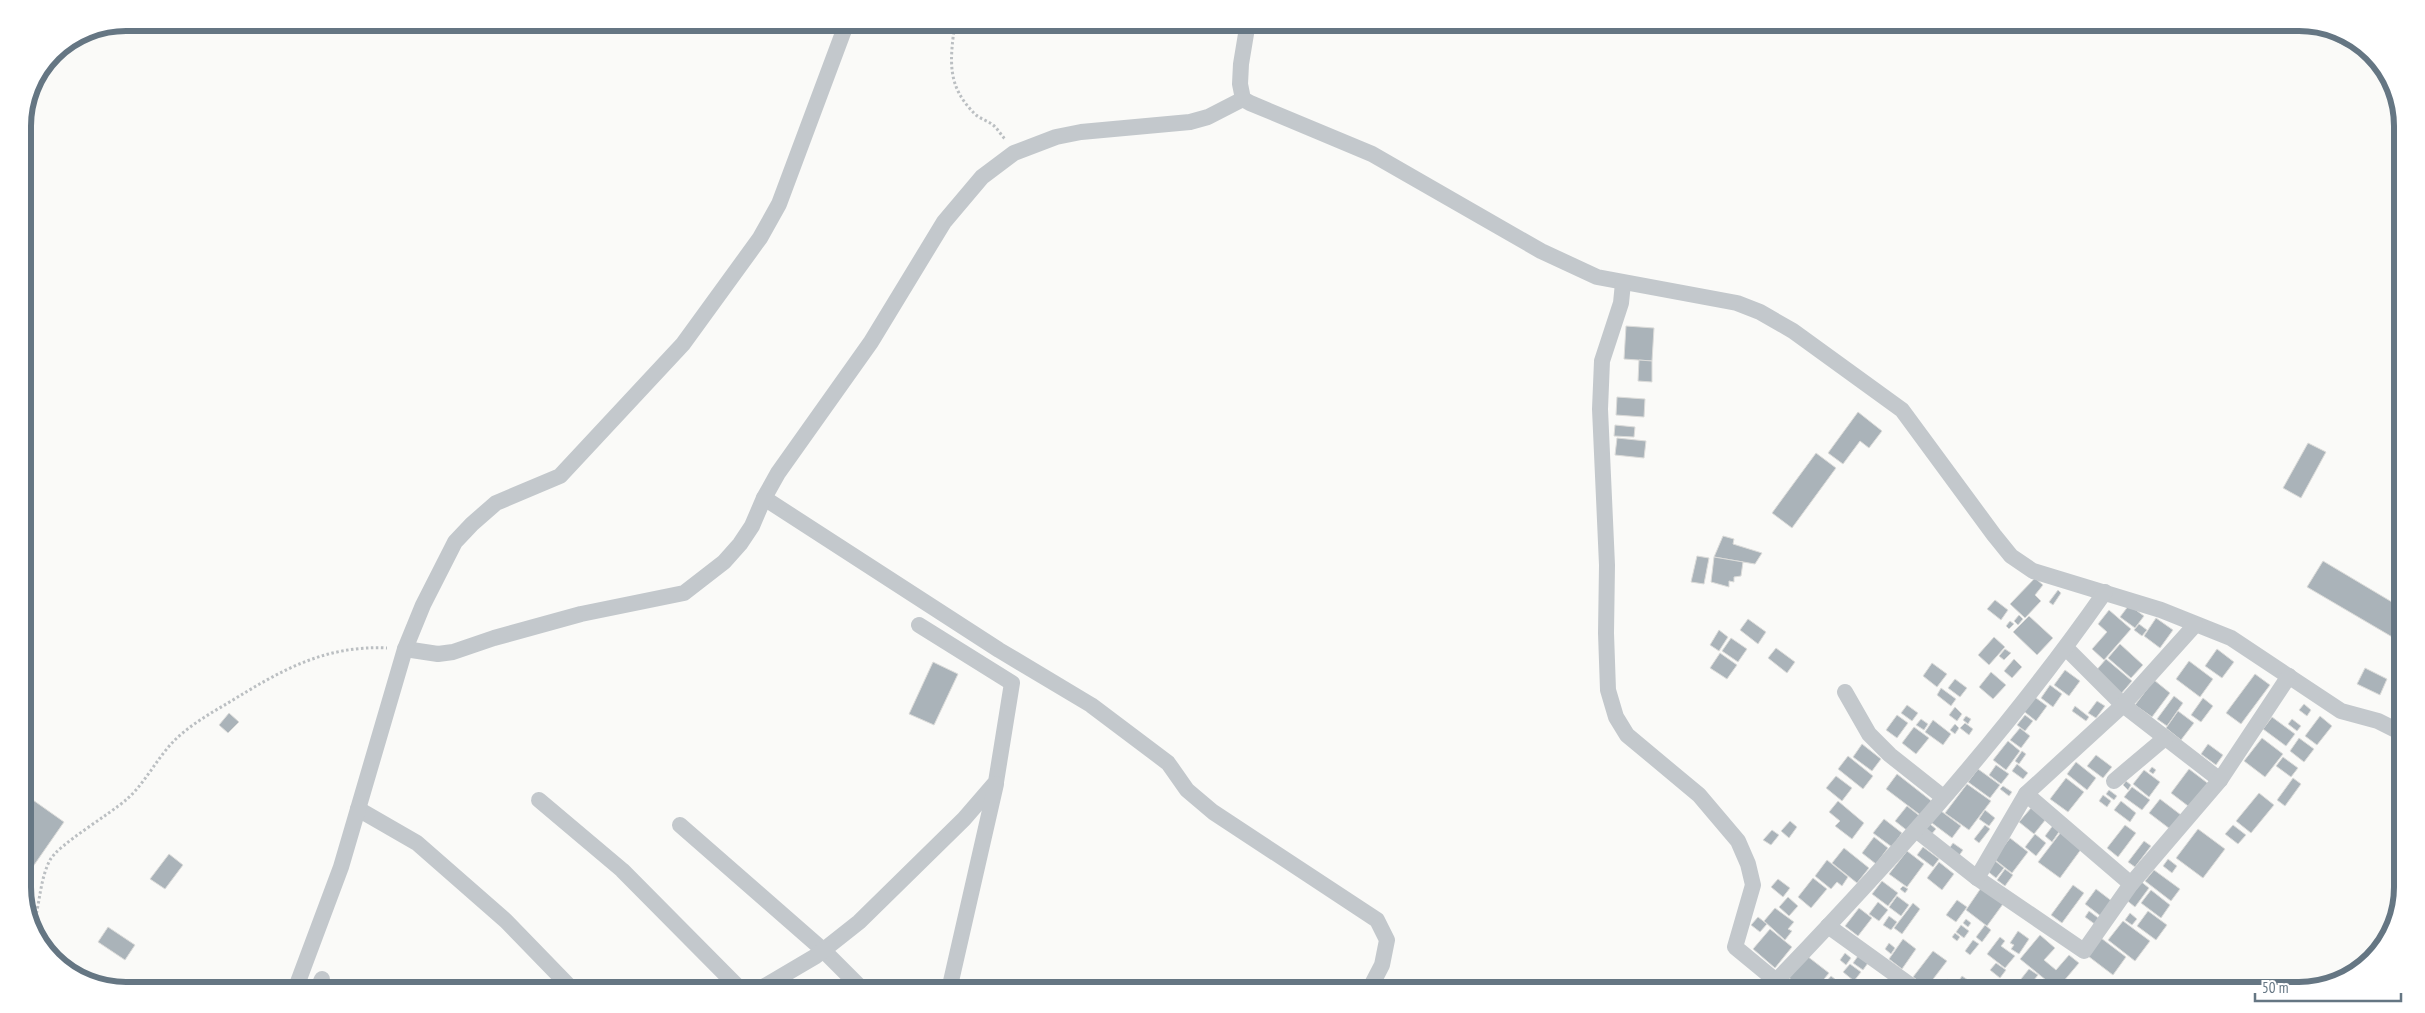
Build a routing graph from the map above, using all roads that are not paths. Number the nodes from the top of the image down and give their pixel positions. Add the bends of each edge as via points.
1 (844, 31) edge
2 (1246, 31) edge
3 (1244, 99) junction
4 (1623, 283) junction
5 (764, 498) junction
6 (2105, 592) junction
7 (919, 625) dead end
8 (2195, 625) junction
9 (2066, 648) junction
10 (405, 649) junction
11 (2289, 676) junction
12 (1845, 692) dead end
13 (2123, 705) junction
14 (2394, 729) edge
15 (2165, 738) junction
16 (2220, 780) junction
17 (2114, 781) dead end
18 (996, 782) junction
19 (2026, 794) junction
20 (1943, 797) junction
21 (538, 800) dead end
22 (358, 809) junction
23 (680, 826) dead end
24 (1916, 830) junction
25 (1977, 878) junction
26 (2131, 884) junction
27 (1828, 926) junction
28 (823, 950) junction
29 (298, 982) edge
30 (564, 982) edge
31 (733, 982) edge
32 (771, 982) edge
33 (855, 982) edge
34 (951, 982) edge
35 (1373, 982) edge
36 (1776, 982) edge
37 (1784, 982) edge
38 (1906, 982) edge

1 - 10 street via 791,173 760,238 683,344 560,476 496,503 455,542
2 - 3 street via 1240,84
3 - 4 street via 1380,158 1576,268
3 - 5 street via 1190,122 1056,136 1014,153 982,177 944,222 871,342 778,473
4 - 6 street via 1737,303 1793,331 1902,410 2012,556 2044,576
4 - 36 street via 1621,303 1602,361 1600,409 1607,565 1608,690 1624,731 1699,795 1738,841 1753,885 1735,947
5 - 10 street via 740,544 724,562 684,593 581,614 453,652 438,654
5 - 35 street via 999,650 1091,705 1168,763 1187,790 1213,812 1377,920 1387,940 1382,965
6 - 8 street
6 - 9 street
7 - 18 street via 1012,683
8 - 11 street via 2231,638
8 - 13 street
9 - 13 street
9 - 20 street
10 - 22 street
11 - 14 street via 2341,711
11 - 16 street
12 - 20 street via 1870,734 1890,755
13 - 15 street
13 - 19 street
15 - 16 street
15 - 17 street
16 - 26 street
18 - 28 street via 964,819 866,915
18 - 34 street
19 - 25 street
19 - 26 street
20 - 24 street
21 - 31 street via 622,870
22 - 29 street
22 - 30 street via 417,843 506,921
23 - 28 street
24 - 25 street
24 - 27 street
25 - 26 street via 2084,951
27 - 37 street
27 - 38 street
28 - 32 street
28 - 33 street

